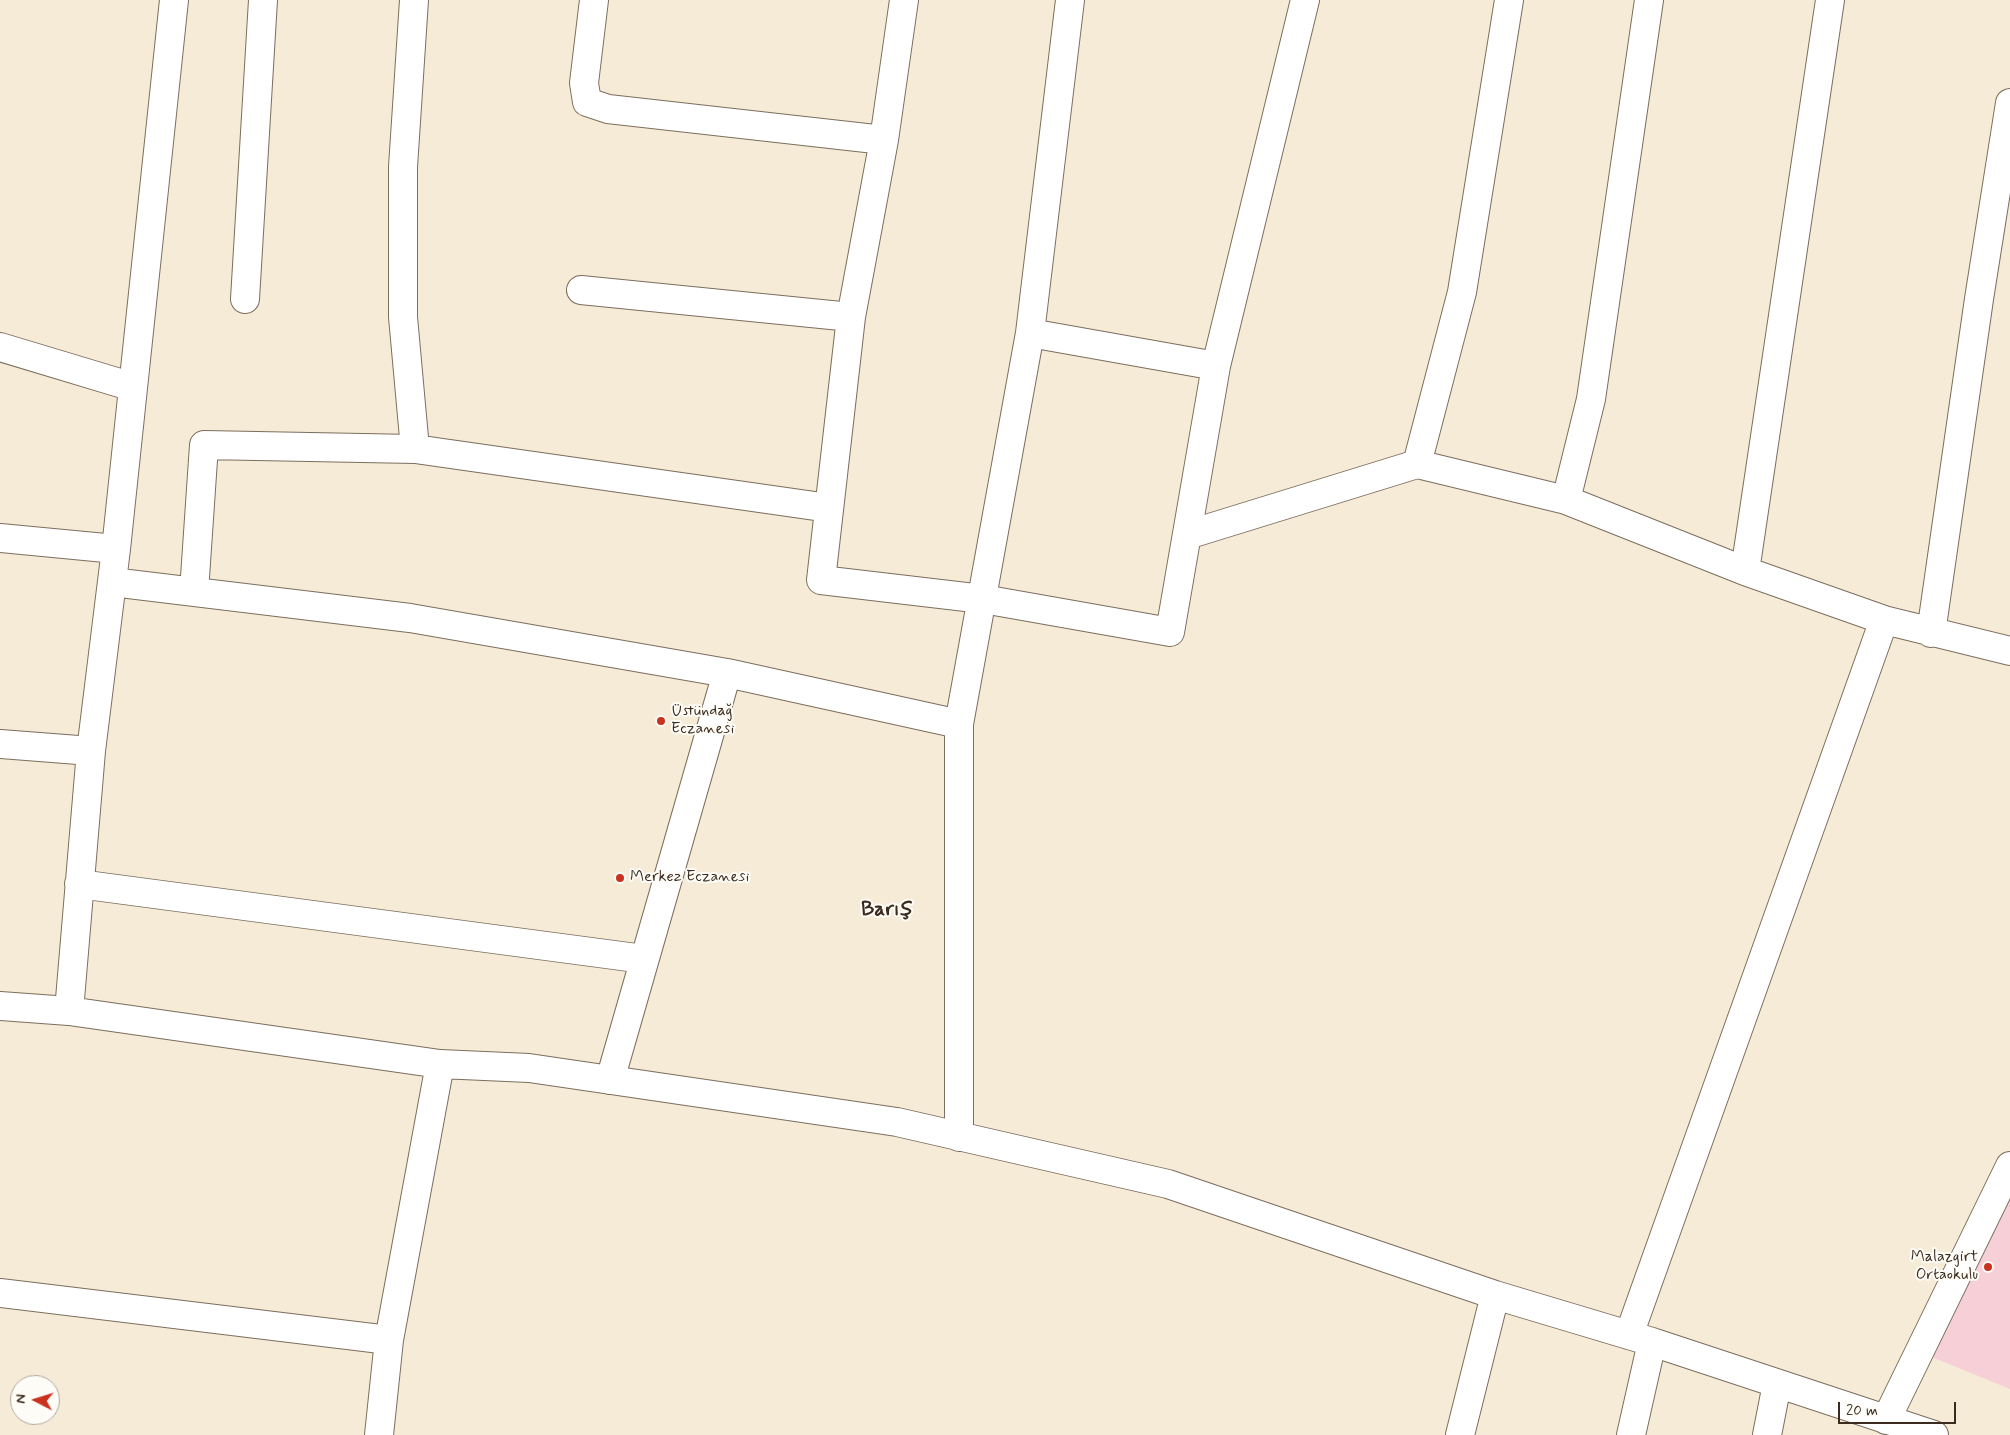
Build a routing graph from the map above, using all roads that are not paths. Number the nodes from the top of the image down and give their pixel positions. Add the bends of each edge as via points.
1 (174, 0) edge
2 (263, 0) edge
3 (414, 0) edge
4 (594, 0) edge
5 (904, 0) edge
6 (1070, 0) edge
7 (1305, 0) edge
8 (1509, 0) edge
9 (1649, 0) edge
10 (1830, 0) edge
11 (2010, 103) edge
12 (884, 140) junction
13 (581, 290) dead end
14 (245, 299) dead end
15 (851, 317) junction
16 (1030, 333) junction
17 (0, 347) edge
18 (1216, 366) junction
19 (133, 387) junction
20 (415, 449) junction
21 (1417, 464) junction
22 (1566, 500) junction
23 (830, 508) junction
24 (1187, 534) junction
25 (0, 538) edge
26 (116, 549) junction
27 (1745, 571) junction
28 (112, 582) junction
29 (194, 592) junction
30 (983, 599) junction
31 (1884, 620) junction
32 (1931, 633) junction
33 (2010, 651) edge
34 (727, 673) junction
35 (959, 724) junction
36 (0, 744) edge
37 (91, 751) junction
38 (80, 884) junction
39 (644, 959) junction
40 (0, 1006) edge
41 (69, 1011) junction
42 (440, 1064) junction
43 (610, 1080) junction
44 (959, 1136) junction
45 (2010, 1166) edge
46 (0, 1293) edge
47 (1495, 1295) junction
48 (1641, 1338) junction
49 (389, 1340) junction
50 (1777, 1384) junction
51 (1886, 1420) junction
52 (378, 1435) edge
53 (1460, 1435) edge
54 (1631, 1435) edge
55 (1767, 1435) edge
56 (1934, 1435) edge

1 - 19 street
2 - 14 street
3 - 20 street via 403,167 403,317
4 - 12 street via 584,83 587,102 608,109
5 - 12 street
6 - 16 street
7 - 18 street
8 - 21 street via 1462,292
9 - 22 street via 1591,399
10 - 27 street
11 - 32 street
12 - 15 street
13 - 15 street
15 - 23 street
16 - 18 street
16 - 30 street
17 - 19 street
18 - 24 street
19 - 26 street
20 - 23 street
20 - 29 street via 204,445
21 - 22 street
21 - 24 street
22 - 27 street
23 - 30 street via 821,580
24 - 30 street via 1170,632
25 - 26 street
26 - 28 street
27 - 31 street
28 - 29 street
28 - 37 street
29 - 34 street via 410,618
30 - 35 street
31 - 32 street
31 - 48 street
32 - 33 street
34 - 35 street
34 - 39 street
35 - 44 street
36 - 37 street
37 - 38 street
38 - 39 street
38 - 41 street
39 - 43 street
40 - 41 street
41 - 42 street
42 - 43 street via 529,1068
42 - 49 street
43 - 44 street via 897,1122
44 - 47 street via 1168,1184
45 - 51 street
46 - 49 street
47 - 48 street
47 - 53 street
48 - 50 street
48 - 54 street
49 - 52 street
50 - 51 street
50 - 55 street
51 - 56 street

